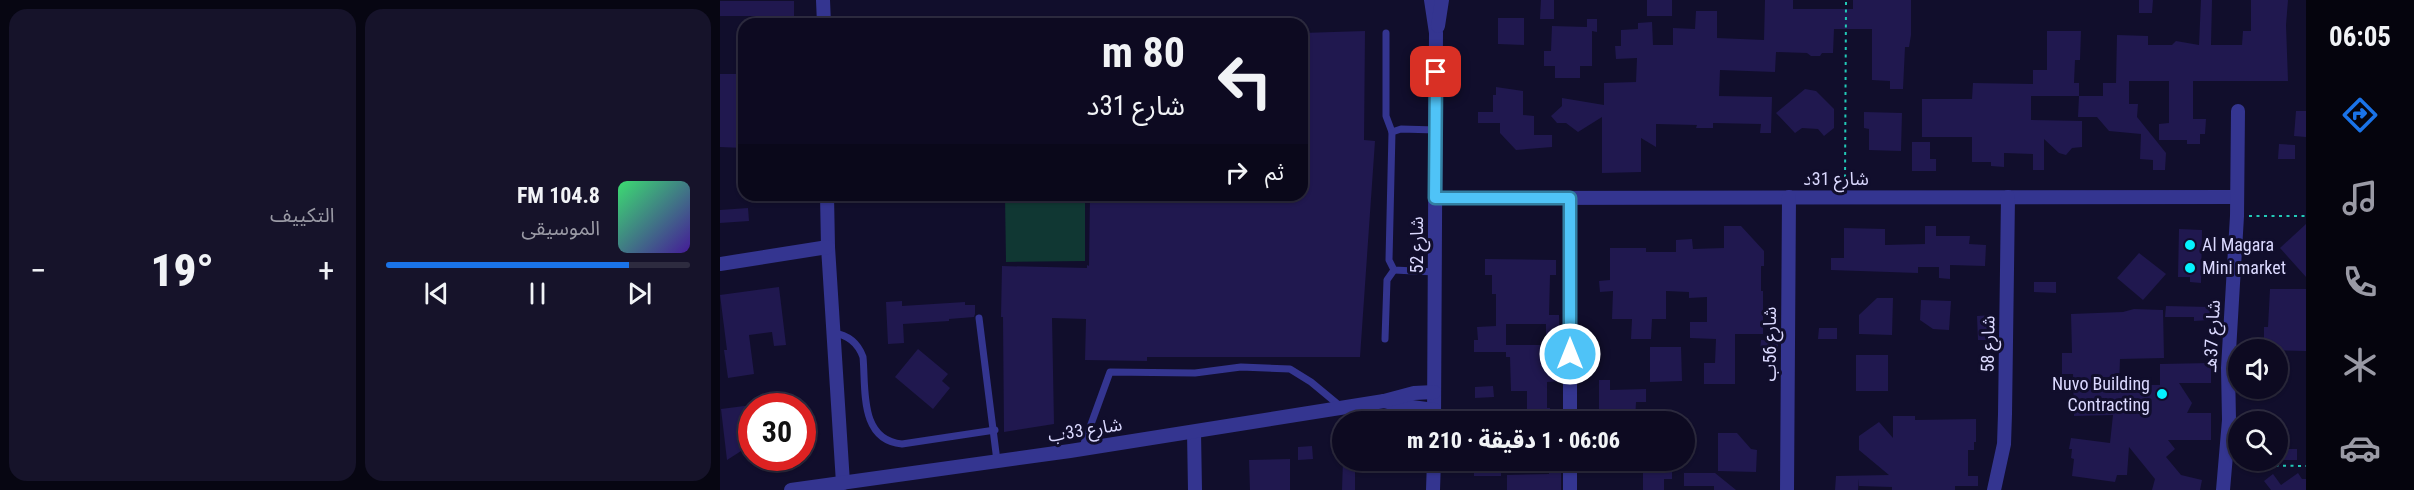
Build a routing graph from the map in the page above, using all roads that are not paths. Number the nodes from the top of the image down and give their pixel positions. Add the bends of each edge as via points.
1 (824, 0) edge
2 (1431, 0) edge
3 (1442, 0) edge
4 (824, 18) edge
5 (1386, 33) dead end
6 (1436, 33) junction
7 (2238, 111) dead end
8 (1436, 130) junction
9 (1392, 132) junction
10 (1789, 197) junction
11 (2008, 197) junction
12 (2237, 197) junction
13 (1435, 198) junction
14 (1570, 198) junction
15 (827, 201) edge
16 (828, 248) junction
17 (720, 264) edge
18 (1394, 270) junction
19 (1435, 272) junction
20 (979, 318) dead end
21 (833, 333) junction
22 (1385, 339) dead end
23 (1434, 392) junction
24 (1384, 401) junction
25 (1342, 408) junction
26 (1419, 411) edge
27 (1434, 411) edge
28 (1570, 411) edge
29 (994, 430) junction
30 (1194, 432) junction
31 (1082, 449) junction
32 (997, 461) junction
33 (1434, 471) edge
34 (1570, 471) edge
35 (843, 483) junction
36 (791, 490) edge
37 (1195, 490) edge
38 (1433, 490) edge
39 (1570, 490) edge
40 (1787, 490) edge
41 (1994, 490) edge
42 (2223, 490) edge

1 - 4 street
2 - 6 street, شارع 52
3 - 6 street, شارع 52
5 - 9 lane via 1386,116
6 - 8 street, شارع 52
7 - 12 street, شارع 37هـ
8 - 9 lane
8 - 13 street, شارع 52
9 - 18 lane via 1389,260
10 - 11 street, شارع 31د
10 - 14 street, شارع 31د
10 - 40 street, شارع 56ب
11 - 12 street, شارع 31د
11 - 41 street, شارع 58 via 2005,424
12 - 42 street, شارع 37هـ
13 - 14 street, شارع 31د
13 - 19 street, شارع 52
14 - 28 street
15 - 16 street
16 - 17 street
16 - 21 street
18 - 19 lane
18 - 22 lane via 1387,280
19 - 23 street, شارع 52
20 - 29 lane
21 - 29 lane via 852,340 861,351 868,418 875,432 887,441 902,444
21 - 35 street
23 - 24 street, شارع 33ب
23 - 27 street, شارع 52
24 - 25 street, شارع 33ب
24 - 26 street, شارع 33ب
25 - 30 street, شارع 33ب
25 - 31 lane via 1290,369 1110,372
29 - 32 lane
30 - 31 street, شارع 33ب
30 - 37 street
31 - 32 street, شارع 33ب
32 - 35 street, شارع 33ب
33 - 38 street
34 - 39 street
35 - 36 street, شارع 33ب

